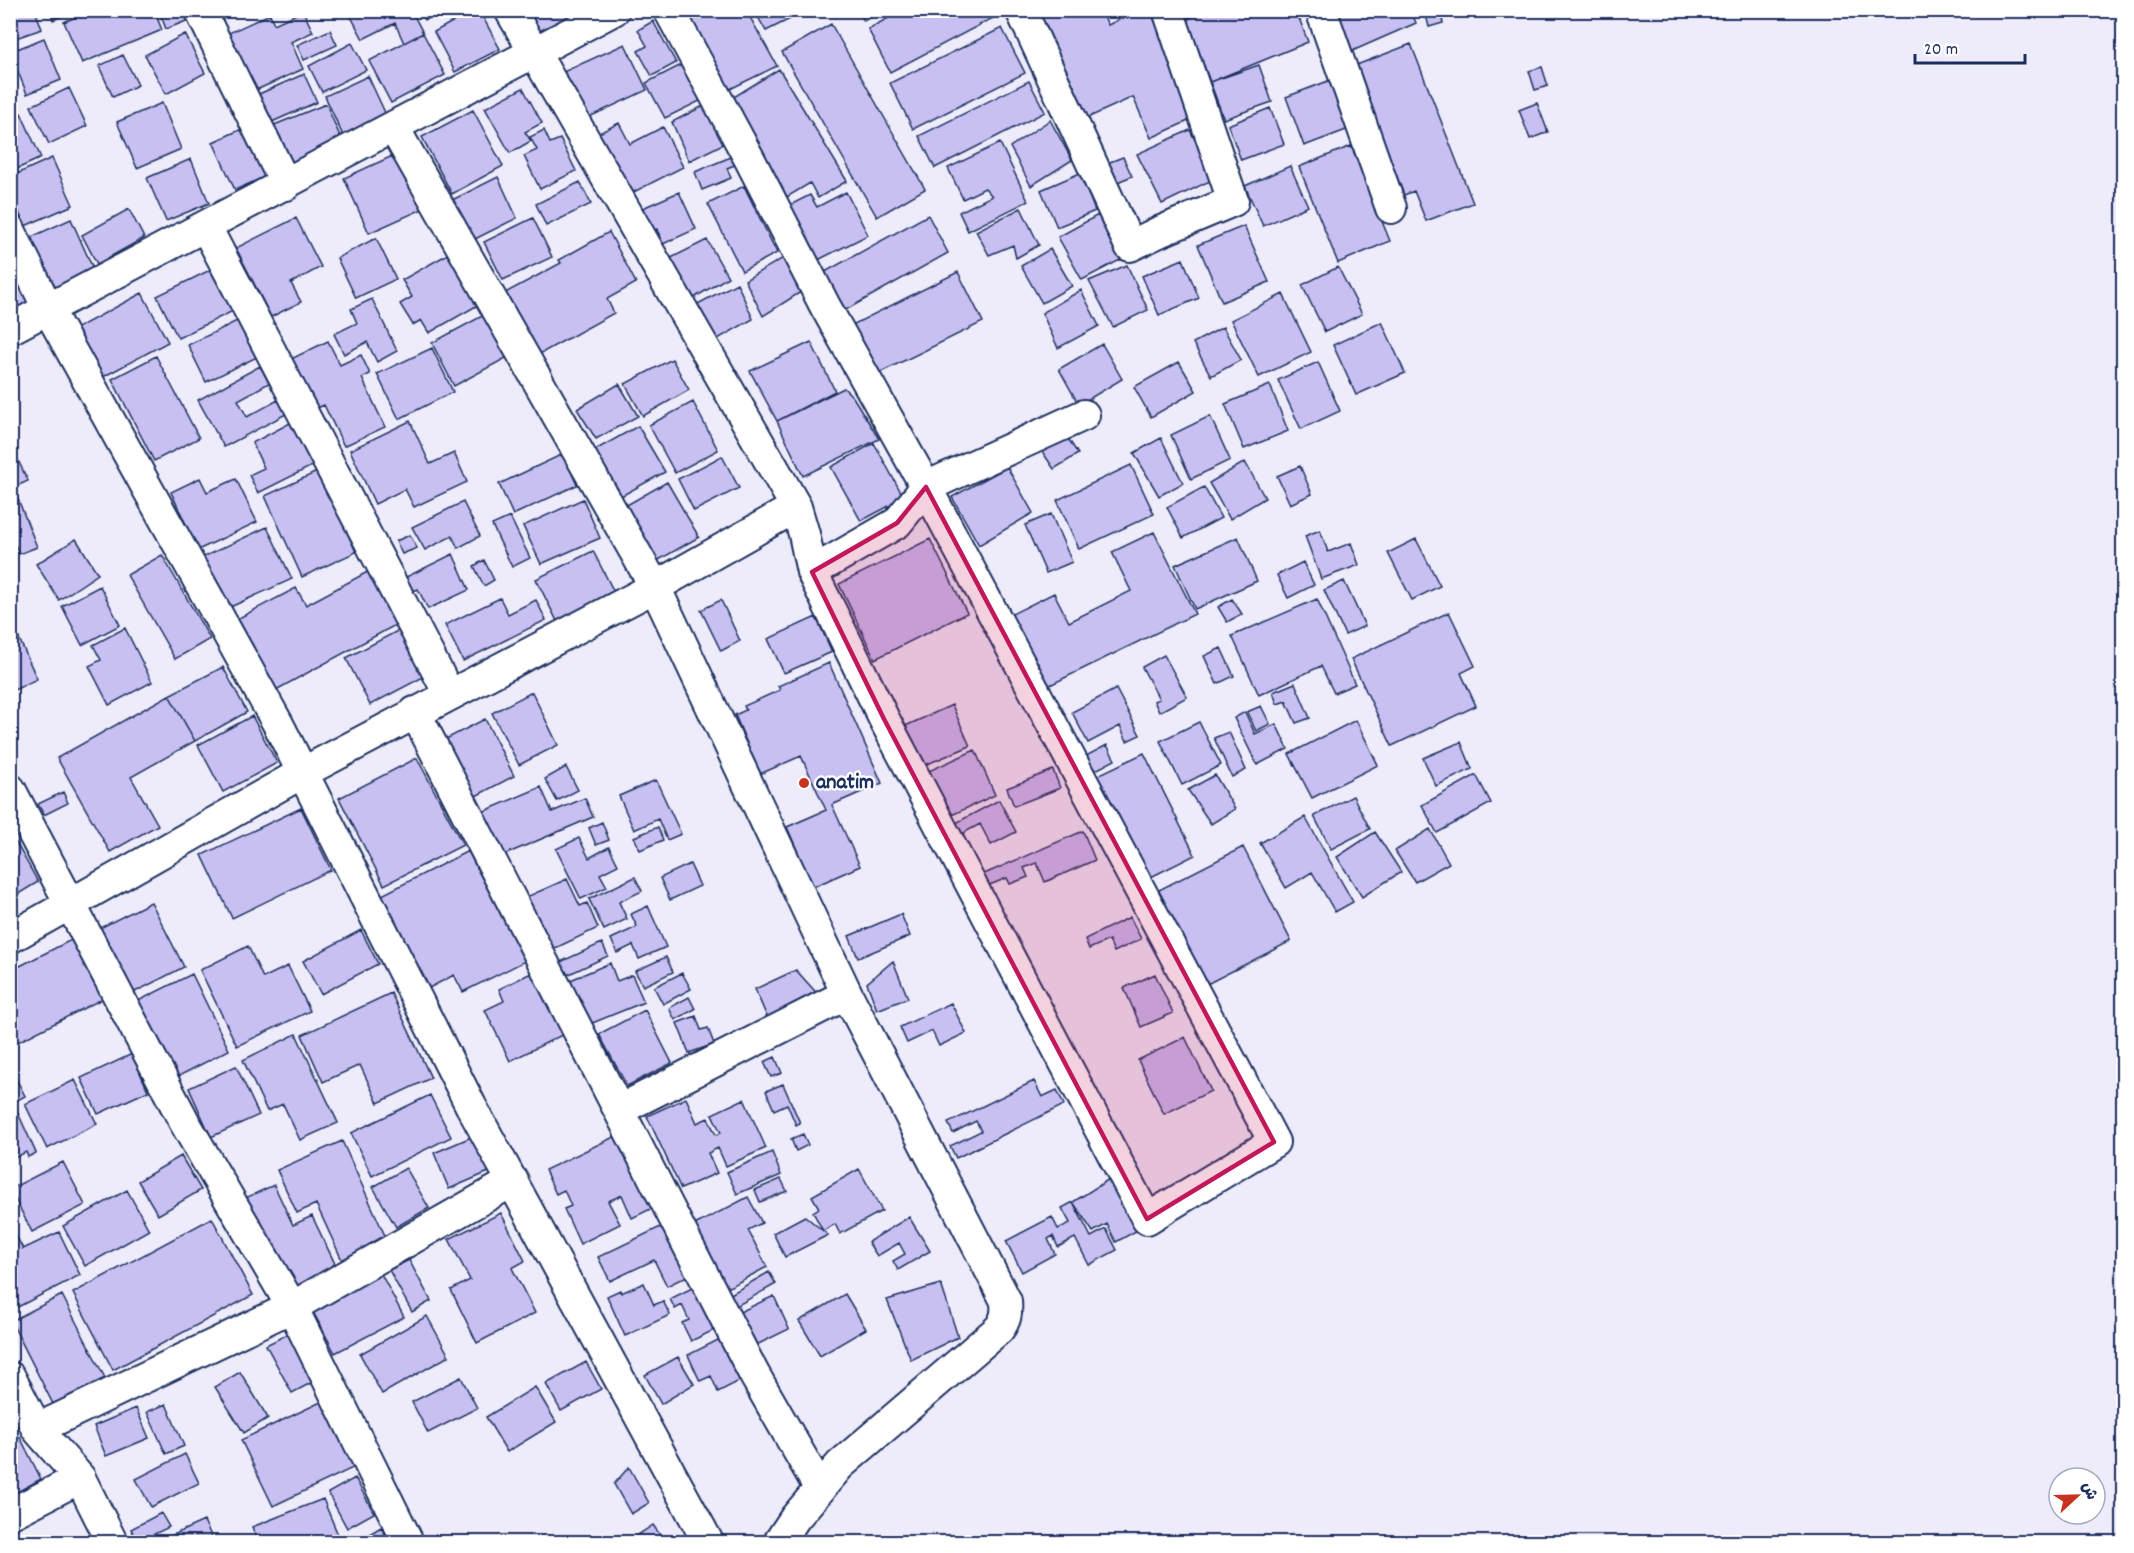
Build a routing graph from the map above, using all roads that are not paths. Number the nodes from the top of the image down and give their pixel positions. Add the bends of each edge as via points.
1 (200, 10) edge
2 (510, 10) edge
3 (614, 10) edge
4 (669, 10) edge
5 (1021, 10) edge
6 (1168, 10) edge
7 (1321, 10) edge
8 (534, 53) junction
9 (394, 128) junction
10 (286, 185) junction
11 (1391, 208) dead end
12 (206, 226) junction
13 (10, 230) edge
14 (48, 309) junction
15 (10, 328) edge
16 (1083, 415) dead end
17 (926, 487) junction
18 (796, 507) junction
19 (812, 572) junction
20 (655, 587) junction
21 (449, 694) junction
22 (415, 712) junction
23 (302, 773) junction
24 (10, 789) edge
25 (71, 904) junction
26 (10, 938) edge
27 (847, 994) junction
28 (619, 1110) junction
29 (513, 1181) junction
30 (292, 1307) junction
31 (10, 1377) edge
32 (37, 1429) junction
33 (80, 1478) junction
34 (820, 1489) junction
35 (10, 1514) edge
36 (112, 1542) edge
37 (408, 1542) edge
38 (708, 1542) edge
39 (779, 1542) edge

1 - 10 street
2 - 8 street
3 - 8 street
4 - 17 street via 825,306
5 - 6 street via 1130,246 1233,201
7 - 11 street
8 - 9 street
8 - 18 street
9 - 10 street
9 - 20 street
10 - 12 street
12 - 14 street
12 - 21 street
13 - 14 street
14 - 15 street
14 - 23 street
16 - 17 street
17 - 19 street via 897,523
17 - 19 street via 1274,1142 1147,1219 884,719
18 - 19 street
18 - 20 street
20 - 21 street
20 - 27 street
21 - 22 street
22 - 23 street
22 - 28 street
23 - 25 street
23 - 29 street via 471,1107
24 - 25 street
25 - 26 street
25 - 30 street via 185,1123
27 - 28 street
27 - 34 street via 1002,1291 1007,1312 999,1329 840,1465
28 - 34 street via 754,1374
29 - 30 street
29 - 38 street
30 - 32 street
30 - 37 street
31 - 32 street
32 - 33 street
33 - 35 street
33 - 36 street
34 - 39 street

